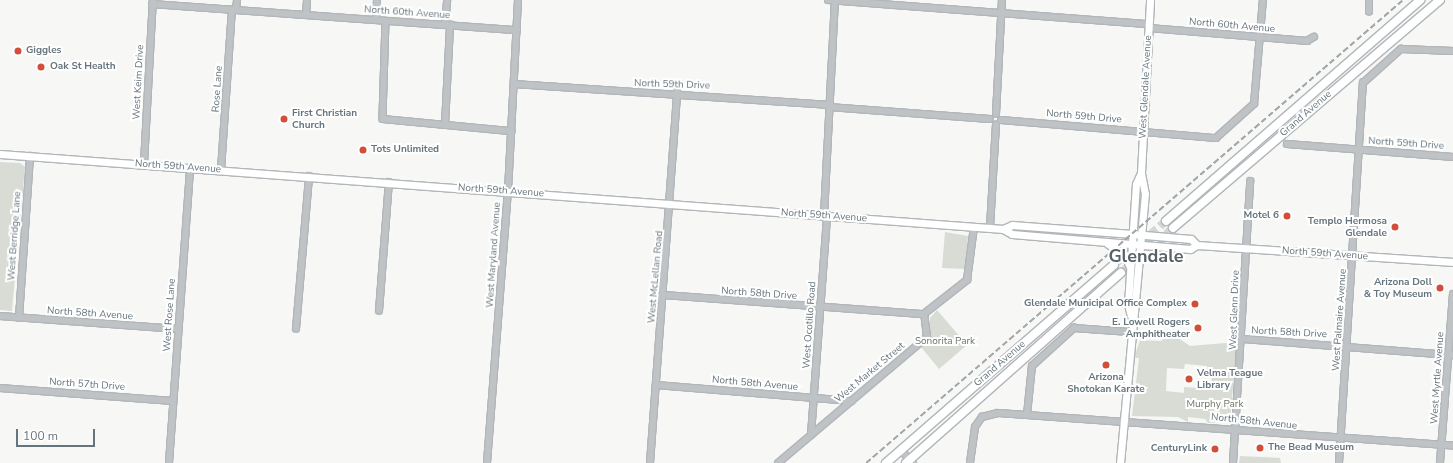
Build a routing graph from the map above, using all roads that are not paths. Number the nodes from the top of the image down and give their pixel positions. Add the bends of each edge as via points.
1 (237, 0) edge
2 (306, 0) edge
3 (377, 0) edge
4 (447, 0) edge
5 (518, 0) edge
6 (828, 0) edge
7 (835, 0) edge
8 (1002, 0) edge
9 (1150, 0) edge
10 (1263, 0) edge
11 (1369, 0) edge
12 (1420, 0) edge
13 (1440, 0) edge
14 (152, 2) edge
15 (234, 10) junction
16 (1368, 12) dead end
17 (1001, 13) junction
18 (306, 15) junction
19 (376, 19) junction
20 (386, 21) junction
21 (447, 25) junction
22 (1149, 26) junction
23 (517, 30) junction
24 (1260, 37) junction
25 (1314, 37) dead end
26 (1453, 51) edge
27 (514, 84) junction
28 (677, 93) junction
29 (830, 106) junction
30 (996, 114) junction
31 (990, 119) junction
32 (1001, 120) junction
33 (445, 125) junction
34 (996, 125) junction
35 (511, 131) junction
36 (1143, 132) junction
37 (1287, 144) dead end
38 (1358, 150) junction
39 (0, 154) edge
40 (30, 156) junction
41 (1453, 157) edge
42 (144, 164) junction
43 (190, 168) junction
44 (221, 170) junction
45 (1141, 173) junction
46 (310, 176) junction
47 (389, 182) junction
48 (1250, 182) dead end
49 (508, 191) junction
50 (671, 204) junction
51 (825, 216) junction
52 (1166, 221) tunnel mouth
53 (974, 227) junction
54 (990, 228) junction
55 (1173, 228) tunnel mouth
56 (1002, 229) junction
57 (1133, 234) junction
58 (1142, 235) junction
59 (1090, 241) junction
60 (1132, 244) junction
61 (1140, 245) junction
62 (1197, 245) junction
63 (1246, 248) junction
64 (1350, 256) junction
65 (1453, 262) edge
66 (1114, 265) tunnel mouth
67 (1131, 271) junction
68 (1121, 273) tunnel mouth
69 (664, 295) junction
70 (1453, 295) edge
71 (820, 307) junction
72 (379, 311) dead end
73 (924, 314) junction
74 (0, 316) edge
75 (1131, 316) junction
76 (19, 318) junction
77 (296, 328) dead end
78 (178, 329) junction
79 (1130, 332) junction
80 (1243, 339) junction
81 (1348, 345) junction
82 (1451, 354) edge
83 (656, 385) junction
84 (0, 388) edge
85 (814, 398) junction
86 (173, 401) junction
87 (852, 401) junction
88 (1028, 414) junction
89 (1123, 421) junction
90 (1236, 430) junction
91 (811, 435) junction
92 (1340, 439) junction
93 (1442, 445) junction
94 (1453, 446) edge
95 (901, 450) junction
96 (910, 462) edge
97 (169, 463) edge
98 (487, 463) edge
99 (650, 463) edge
100 (778, 463) edge
101 (886, 463) edge
102 (970, 463) edge
103 (1120, 463) edge
104 (1233, 463) edge
105 (1339, 463) edge
106 (1440, 463) edge

1 - 15 street
2 - 18 street
3 - 19 street
4 - 21 street
5 - 23 street, West Maryland Avenue
6 - 7 street, North 60th Avenue
7 - 17 street, North 60th Avenue
7 - 29 street, West Ocotillo Road
8 - 17 street
9 - 22 main road, West Glendale Avenue
10 - 24 street
11 - 16 street
12 - 52 highway, Grand Avenue
13 - 55 highway, Grand Avenue
14 - 15 street, North 60th Avenue
14 - 42 street, West Keim Drive
15 - 18 street, North 60th Avenue
15 - 44 street, Rose Lane
17 - 22 street, North 60th Avenue
17 - 30 street
18 - 19 street, North 60th Avenue
19 - 20 street, North 60th Avenue
20 - 21 street, North 60th Avenue
20 - 33 street via 383,119
21 - 23 street, North 60th Avenue
21 - 33 street
22 - 24 street, North 60th Avenue
22 - 36 main road, West Glendale Avenue
23 - 27 street, West Maryland Avenue
24 - 25 street, North 60th Avenue via 1308,41
24 - 36 street, North 59th Drive via 1254,104 1212,139
26 - 38 street, West Palmaire Avenue via 1401,49 1363,83
27 - 28 street, North 59th Drive
27 - 35 street, West Maryland Avenue
28 - 29 street, North 59th Drive
28 - 50 street, West McLellan Road
29 - 31 street, North 59th Drive
29 - 51 street, West Ocotillo Road
30 - 31 street
30 - 32 street
31 - 34 street
32 - 34 street
32 - 36 street, North 59th Drive
33 - 35 street
34 - 54 street
35 - 49 street, West Maryland Avenue
36 - 45 main road, West Glendale Avenue
37 - 38 street, North 59th Drive
38 - 41 street, North 59th Drive
38 - 64 street, West Palmaire Avenue
39 - 40 main road, North 59th Avenue
40 - 42 main road, North 59th Avenue
40 - 76 street, West Berridge Lane
42 - 43 main road, North 59th Avenue
43 - 44 main road, North 59th Avenue
43 - 78 street, West Rose Lane
44 - 46 main road, North 59th Avenue
45 - 57 main road, West Glendale Avenue via 1136,184
45 - 58 main road, West Glendale Avenue via 1145,185
46 - 47 main road, North 59th Avenue
46 - 77 street
47 - 49 main road, North 59th Avenue
47 - 72 street
48 - 63 street, West Glenn Drive
49 - 50 main road, North 59th Avenue
49 - 98 street, West Maryland Avenue
50 - 51 main road, North 59th Avenue
50 - 69 street, West McLellan Road
51 - 53 main road, North 59th Avenue
51 - 71 street, West Ocotillo Road
53 - 54 main road, North 59th Avenue
53 - 73 street via 966,280
54 - 56 main road, North 59th Avenue
56 - 57 main road, North 59th Avenue via 1012,225
56 - 59 main road, North 59th Avenue via 1012,234
57 - 58 main road, North 59th Avenue
57 - 60 main road, West Glendale Avenue
58 - 61 main road, West Glendale Avenue
58 - 62 main road, North 59th Avenue via 1191,239
59 - 60 main road, North 59th Avenue
59 - 67 main road via 1121,251
60 - 61 main road, North 59th Avenue
60 - 67 main road, West Glendale Avenue
61 - 62 main road, North 59th Avenue via 1190,249
61 - 75 main road, West Glendale Avenue
62 - 63 main road, North 59th Avenue
63 - 64 main road, North 59th Avenue
63 - 80 street, West Glenn Drive
64 - 65 main road, North 59th Avenue
64 - 81 street, West Palmaire Avenue via 1354,266
66 - 95 highway, Grand Avenue
67 - 75 main road, West Glendale Avenue
68 - 96 highway, Grand Avenue
69 - 71 street, North 58th Drive
69 - 83 street, West McLellan Road
70 - 82 street, West Myrtle Avenue
71 - 73 street, North 58th Drive
71 - 85 street, West Ocotillo Road
73 - 87 street, West Market Street via 927,337
74 - 76 street, North 58th Avenue
75 - 79 main road, West Glendale Avenue
76 - 78 street, North 58th Avenue
78 - 86 street, West Rose Lane
79 - 88 street via 1074,328 1032,366
79 - 89 main road, West Glendale Avenue
80 - 81 street, North 58th Drive
80 - 90 street, West Glenn Drive
81 - 82 street, North 58th Drive
81 - 92 street, West Palmaire Avenue
82 - 93 street, West Myrtle Avenue
83 - 85 street, North 58th Avenue
83 - 99 street, West McLellan Road
84 - 86 street, North 57th Drive
85 - 87 street, North 58th Avenue
85 - 91 street, West Ocotillo Road
86 - 97 street, West Rose Lane
87 - 91 street, West Market Street
88 - 89 street, North 58th Avenue
88 - 102 street, North 58th Avenue via 998,412 982,417 973,432
89 - 90 street, North 58th Avenue
89 - 103 main road, West Glendale Avenue
90 - 92 street, North 58th Avenue
90 - 104 street, West Glenn Drive
91 - 100 street, West Market Street
92 - 93 street, North 58th Avenue
92 - 105 street, West Palmaire Avenue
93 - 94 street, North 58th Avenue
93 - 106 street, West Myrtle Avenue
95 - 96 street
95 - 101 highway, Grand Avenue

